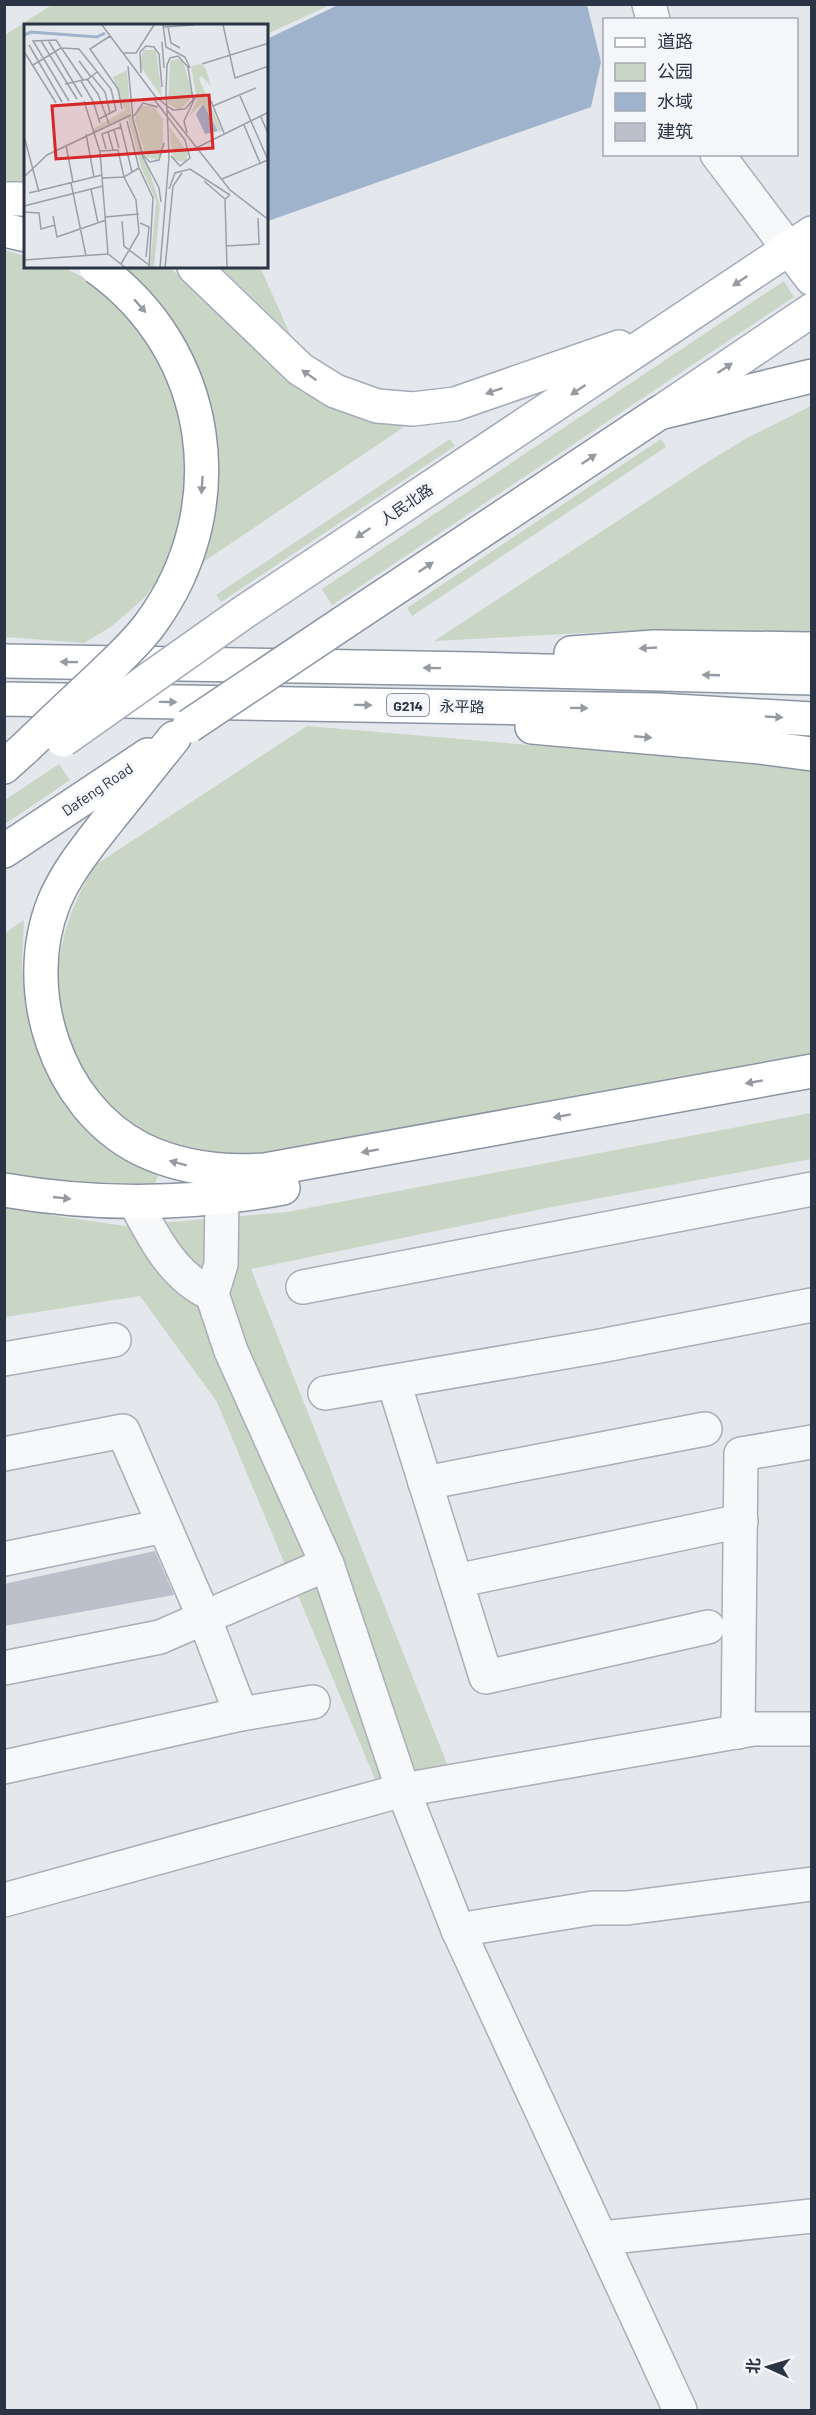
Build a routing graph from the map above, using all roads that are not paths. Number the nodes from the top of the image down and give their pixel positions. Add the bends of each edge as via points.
1 (719, 156) edge
2 (4, 199) edge
3 (24, 199) edge
4 (4, 230) edge
5 (24, 235) edge
6 (800, 240) edge
7 (97, 268) edge
8 (195, 268) edge
9 (812, 279) edge
10 (812, 310) edge
11 (686, 318) junction
12 (812, 376) edge
13 (659, 413) junction
14 (812, 649) edge
15 (4, 661) edge
16 (475, 669) junction
17 (812, 678) edge
18 (4, 699) edge
19 (441, 706) junction
20 (812, 719) edge
21 (181, 732) junction
22 (812, 754) edge
23 (15, 758) edge
24 (4, 781) edge
25 (4, 851) edge
26 (812, 1071) edge
27 (812, 1094) edge
28 (812, 1189) edge
29 (4, 1190) edge
30 (222, 1197) junction
31 (135, 1202) junction
32 (303, 1287) dead end
33 (213, 1294) junction
34 (812, 1305) edge
35 (114, 1340) dead end
36 (4, 1359) edge
37 (394, 1383) junction
38 (326, 1393) dead end
39 (705, 1429) dead end
40 (812, 1442) edge
41 (4, 1454) edge
42 (425, 1483) junction
43 (741, 1521) junction
44 (164, 1526) junction
45 (4, 1560) edge
46 (327, 1564) junction
47 (456, 1581) junction
48 (204, 1617) junction
49 (708, 1627) dead end
50 (4, 1668) edge
51 (313, 1702) dead end
52 (241, 1714) junction
53 (812, 1728) edge
54 (738, 1732) junction
55 (4, 1767) edge
56 (403, 1790) junction
57 (812, 1884) edge
58 (4, 1900) edge
59 (458, 1930) junction
60 (812, 2216) edge
61 (602, 2238) junction
62 (680, 2410) edge

1 - 6 street
2 - 3 main road
4 - 5 main road
6 - 9 main road
6 -> 11 main road, 人民北路
7 -> 23 main road, bridge via 141,306 181,370 201,440 200,507 184,563 151,622 134,644
11 -> 8 main road via 601,355 455,404 396,409 357,400 312,377 288,359
13 -> 10 main road
11 -> 24 main road, 人民北路, bridge via 244,612
12 - 13 main road
21 -> 13 main road, bridge
14 -> 16 main road via 654,647 576,652
16 -> 15 main road
17 -> 16 main road
18 -> 19 main road, 永平路 / G214
19 -> 20 main road, 永平路 / G214 via 657,710
19 -> 22 main road via 479,720 510,725
21 - 25 main road, Dafeng Road
26 -> 21 main road via 265,1170 199,1168 140,1148 97,1116 62,1065 46,1020 41,957 48,920 68,874
27 - 30 main road
28 - 32 street
29 -> 31 main road
30 - 31 main road
30 - 33 street via 221,1264
31 - 33 street via 153,1236 180,1272 197,1287
33 - 46 street via 231,1351
34 - 37 street
35 - 36 street
37 - 38 street
37 - 42 street
39 - 42 street
40 - 43 street via 741,1454
41 - 44 street via 123,1431
42 - 47 street
43 - 47 street
43 - 54 street
44 - 45 street
44 - 48 street
46 - 48 street
46 - 56 street
47 - 49 street via 486,1677
48 - 50 street via 160,1637
48 - 52 street
51 - 52 street
52 - 55 street
53 - 54 street
54 - 56 street
56 - 58 street
56 - 59 street
57 - 59 street via 627,1908 593,1908
59 - 61 street
60 - 61 street
61 - 62 street

